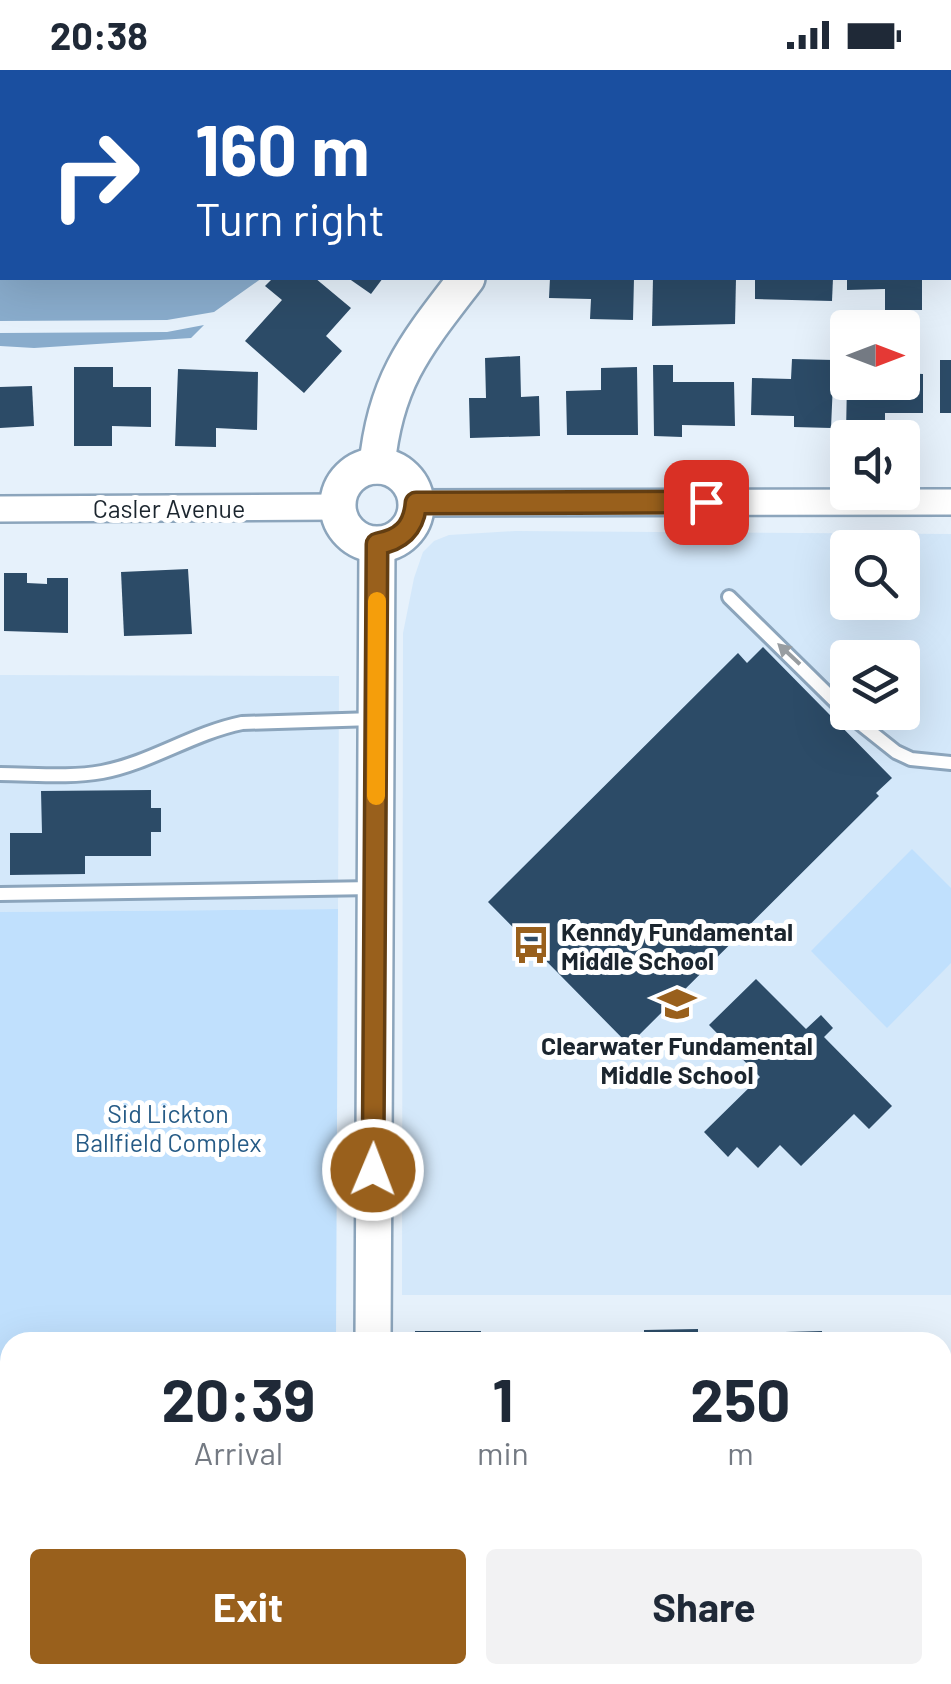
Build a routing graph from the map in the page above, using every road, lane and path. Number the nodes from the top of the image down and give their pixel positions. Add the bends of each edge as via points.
1 (466, 280) edge
2 (377, 466) junction
3 (951, 502) edge
4 (416, 503) junction
5 (338, 507) junction
6 (0, 509) edge
7 (377, 544) junction
8 (729, 597) dead end
9 (377, 719) junction
10 (951, 763) edge
11 (0, 774) edge
12 (376, 888) junction
13 (0, 894) edge
14 (373, 1332) edge

1 - 2 street via 392,390
2 - 4 street via 400,473
2 - 5 street via 345,483
3 - 4 street
4 - 7 street via 401,536
5 - 6 street, Casler Avenue
5 - 7 street via 355,538
7 - 9 street
10 -> 8 lane via 896,752
9 - 11 lane via 242,723 106,772
9 - 12 street
12 - 13 lane
12 - 14 street

